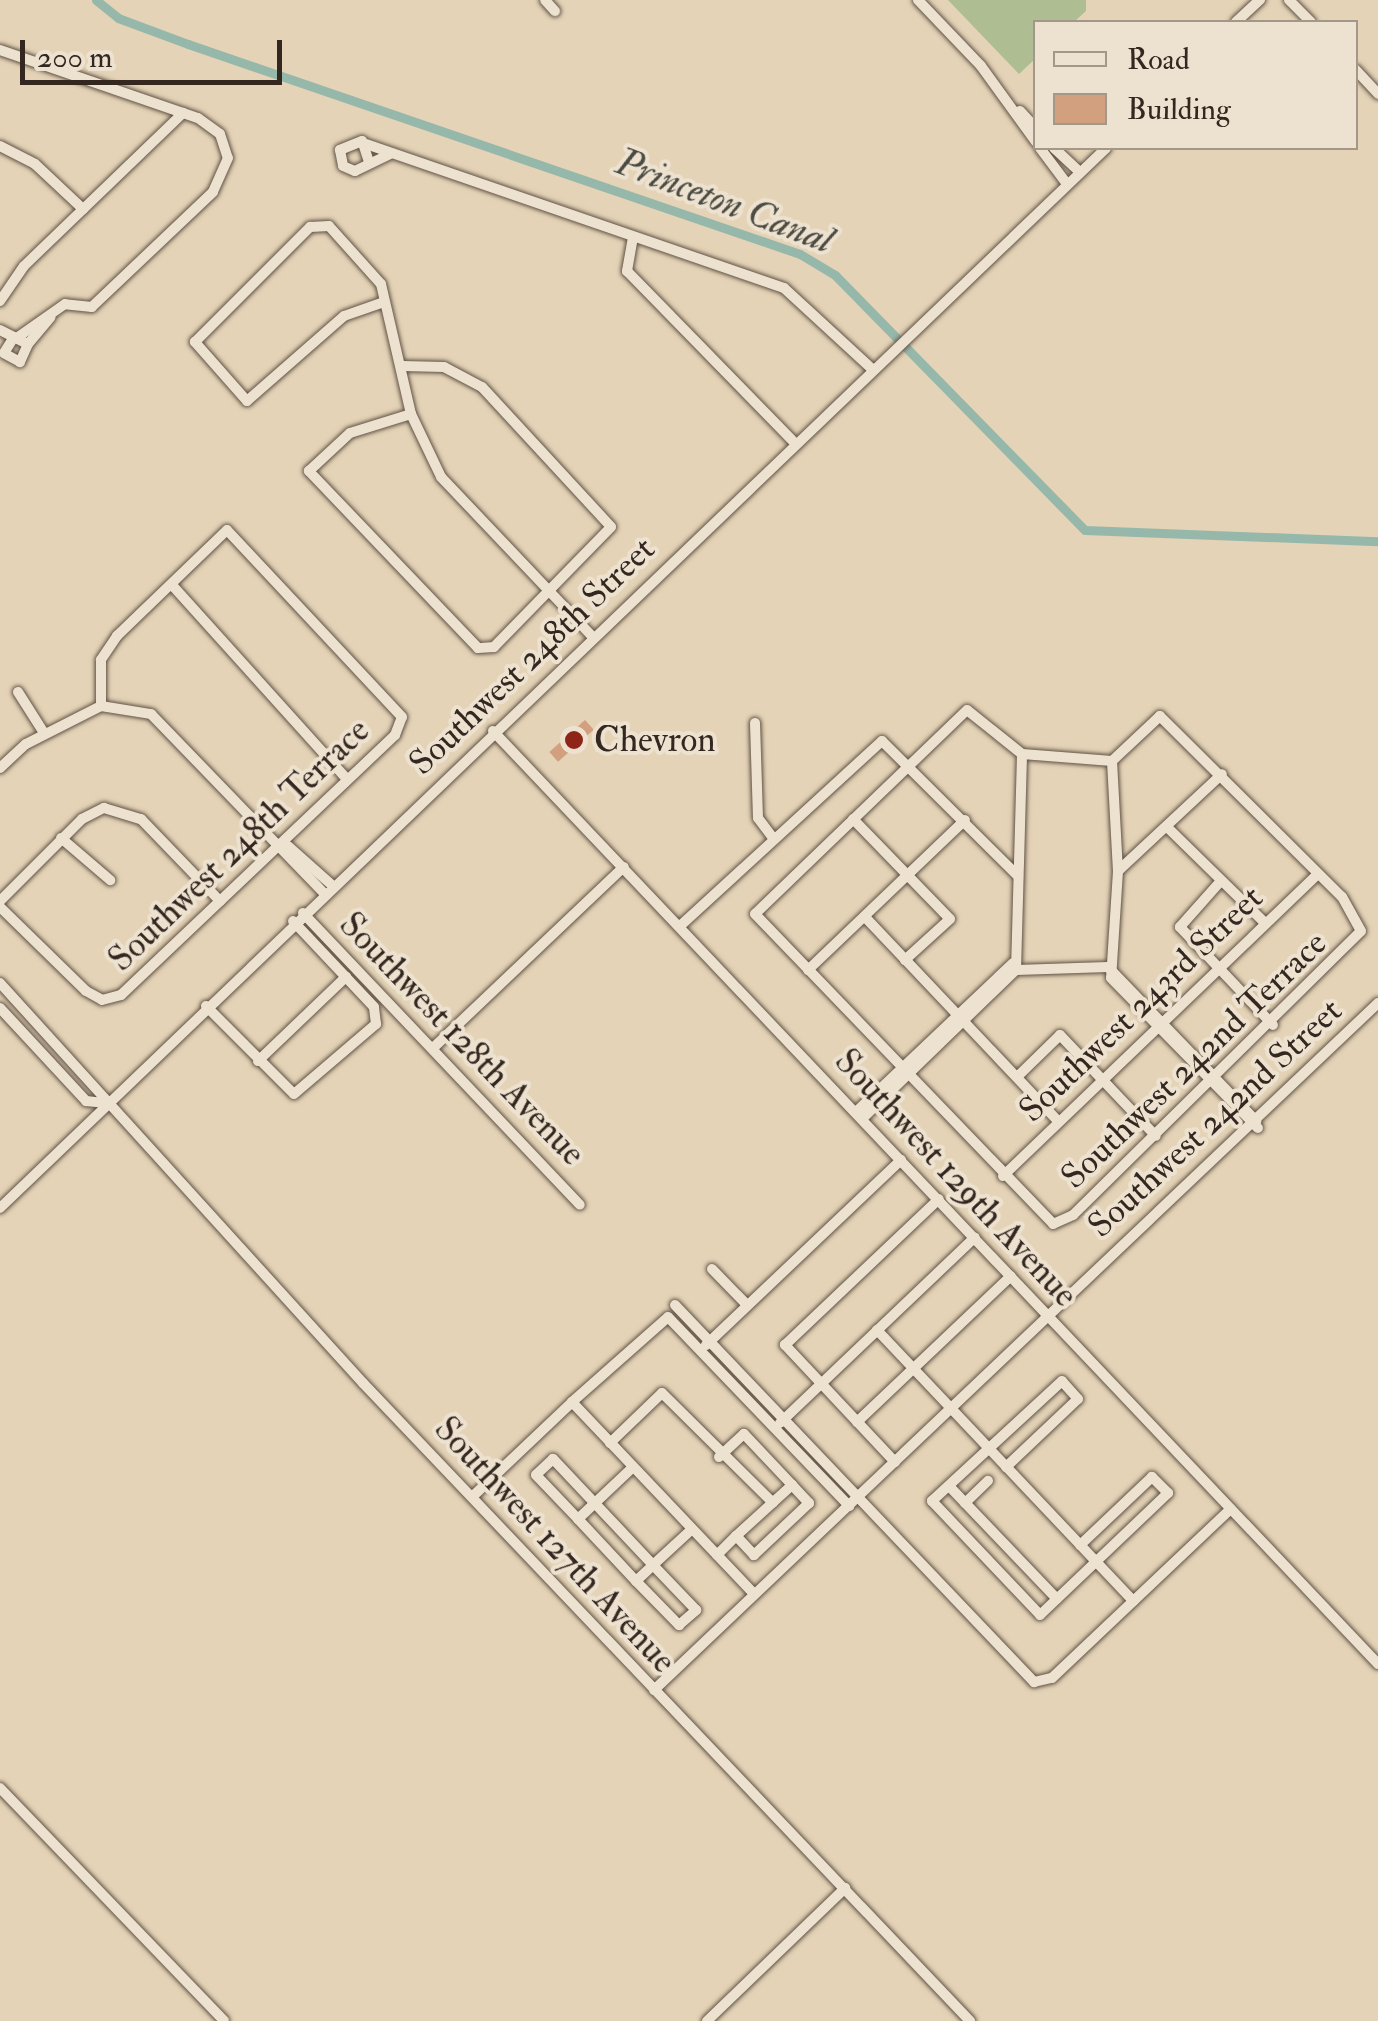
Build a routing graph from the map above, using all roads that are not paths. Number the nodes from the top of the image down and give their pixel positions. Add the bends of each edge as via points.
1 (545, 0) edge
2 (918, 0) edge
3 (1260, 0) edge
4 (1290, 0) edge
5 (555, 11) dead end
6 (1238, 20) edge
7 (1309, 20) edge
8 (0, 50) edge
9 (1358, 72) edge
10 (1378, 94) edge
11 (1004, 96) junction
12 (183, 114) junction
13 (1033, 125) edge
14 (1033, 138) edge
15 (366, 144) junction
16 (0, 146) edge
17 (1042, 150) edge
18 (1056, 150) edge
19 (1104, 150) edge
20 (390, 154) junction
21 (369, 162) junction
22 (1080, 172) junction
23 (1067, 184) junction
24 (83, 209) junction
25 (633, 237) junction
26 (0, 301) edge
27 (384, 302) junction
28 (8, 342) edge
29 (16, 362) junction
30 (403, 366) junction
31 (0, 367) edge
32 (872, 369) junction
33 (411, 414) junction
34 (795, 443) junction
35 (173, 586) junction
36 (550, 593) junction
37 (592, 636) junction
38 (18, 692) dead end
39 (101, 706) junction
40 (756, 723) dead end
41 (494, 731) junction
42 (44, 733) junction
43 (1022, 754) junction
44 (1112, 760) junction
45 (911, 764) junction
46 (0, 768) edge
47 (1222, 774) junction
48 (346, 778) junction
49 (853, 819) junction
50 (965, 820) junction
51 (1167, 826) junction
52 (61, 838) junction
53 (772, 838) junction
54 (283, 843) junction
55 (624, 867) junction
56 (1118, 871) junction
57 (1318, 874) junction
58 (908, 875) junction
59 (1018, 876) junction
60 (110, 880) dead end
61 (1220, 883) junction
62 (328, 889) junction
63 (220, 901) junction
64 (0, 904) edge
65 (303, 912) junction
66 (865, 917) junction
67 (293, 921) junction
68 (1265, 923) junction
69 (680, 926) junction
70 (905, 960) junction
71 (1015, 967) junction
72 (1108, 967) junction
73 (1218, 967) junction
74 (808, 970) junction
75 (346, 977) junction
76 (0, 984) edge
77 (1378, 1003) edge
78 (206, 1006) junction
79 (0, 1008) edge
80 (961, 1018) junction
81 (1160, 1023) junction
82 (1273, 1025) junction
83 (433, 1048) junction
84 (258, 1061) junction
85 (904, 1072) junction
86 (1017, 1077) junction
87 (1102, 1078) junction
88 (1213, 1080) junction
89 (104, 1102) junction
90 (859, 1116) junction
91 (1252, 1120) junction
92 (1058, 1121) junction
93 (1156, 1136) junction
94 (901, 1160) junction
95 (1003, 1176) junction
96 (939, 1200) junction
97 (580, 1205) dead end
98 (0, 1208) edge
99 (975, 1238) junction
100 (712, 1269) dead end
101 (1011, 1276) junction
102 (675, 1305) dead end
103 (747, 1305) junction
104 (1048, 1315) junction
105 (876, 1330) junction
106 (710, 1341) junction
107 (700, 1350) junction
108 (913, 1368) junction
109 (821, 1384) junction
110 (572, 1402) junction
111 (952, 1409) junction
112 (857, 1422) junction
113 (779, 1424) junction
114 (610, 1442) junction
115 (989, 1449) junction
116 (719, 1457) junction
117 (896, 1462) junction
118 (634, 1467) junction
119 (1006, 1467) junction
120 (988, 1481) dead end
121 (792, 1485) junction
122 (949, 1486) junction
123 (472, 1497) junction
124 (853, 1502) junction
125 (595, 1503) junction
126 (773, 1503) junction
127 (966, 1503) junction
128 (1231, 1508) junction
129 (578, 1519) junction
130 (692, 1529) junction
131 (736, 1536) junction
132 (1080, 1545) junction
133 (717, 1555) junction
134 (1096, 1562) junction
135 (653, 1565) junction
136 (636, 1581) junction
137 (754, 1594) junction
138 (1056, 1599) junction
139 (1133, 1601) junction
140 (1378, 1664) edge
141 (654, 1690) junction
142 (0, 1788) edge
143 (846, 1888) junction
144 (224, 2021) edge
145 (708, 2021) edge
146 (970, 2021) edge

1 - 5 street
2 - 11 street
3 - 6 street
4 - 7 street
8 - 12 street
9 - 10 street
11 - 13 street
11 - 14 street
12 - 24 street
12 - 28 street via 223,138 222,180 92,307 65,304
15 - 20 street
15 - 21 street
15 - 21 street via 345,143 340,158 350,170
16 - 24 street via 47,174
17 - 23 street
18 - 22 street
19 - 22 street, Southwest 248th Street
20 - 21 street
20 - 25 street
22 - 23 street, Southwest 248th Street
23 - 32 street, Southwest 248th Street
24 - 26 street
25 - 32 street via 800,296
25 - 34 street via 628,271
27 - 27 street via 344,316 247,401 194,342 318,225 329,226 375,277
27 - 30 street
28 - 29 street
28 - 29 street via 27,357
29 - 31 street
30 - 33 street
30 - 36 street via 444,367 482,387 611,527
32 - 34 street, Southwest 248th Street
33 - 36 street via 441,477
33 - 36 street via 350,434 309,471 484,649
34 - 37 street, Southwest 248th Street
35 - 39 street via 101,660
35 - 48 street
35 - 48 street, Southwest 248th Terrace via 228,530 402,717 395,734
36 - 37 street
37 - 41 street, Southwest 248th Street
38 - 42 street
39 - 42 street
39 - 54 street via 151,714 169,726
40 - 53 street via 758,818
41 - 55 street, Southwest 129th Avenue
41 - 62 street, Southwest 248th Street
42 - 46 street
43 - 44 street
43 - 45 street via 968,710
43 - 59 street
44 - 47 street via 1160,716
44 - 56 street
45 - 49 street
45 - 50 street
45 - 53 street via 882,742
47 - 51 street
47 - 57 street
48 - 54 street, Southwest 248th Terrace
49 - 58 street
49 - 74 street via 755,914
50 - 58 street
50 - 59 street
51 - 56 street
51 - 61 street
52 - 60 street
52 - 63 street via 104,808 122,809
52 - 64 street
53 - 69 street
54 - 62 street
54 - 63 street, Southwest 248th Terrace
55 - 69 street, Southwest 129th Avenue
55 - 83 street
56 - 72 street
57 - 68 street, Southwest 243rd Street
57 - 82 street, Southwest 242nd Terrace via 1362,931
58 - 66 street
58 - 70 street via 950,918
59 - 71 street
61 - 68 street
61 - 73 street via 1180,924
62 - 65 street, Southwest 248th Street
63 - 64 street, Southwest 248th Terrace via 121,995 102,1000
65 - 67 street, Southwest 248th Street
65 - 83 street, Southwest 128th Avenue
66 - 70 street
66 - 74 street
67 - 75 street
67 - 78 street, Southwest 248th Street
68 - 73 street, Southwest 243rd Street
69 - 90 street, Southwest 129th Avenue
70 - 80 street
71 - 72 street
71 - 80 street
72 - 81 street
73 - 81 street, Southwest 243rd Street
73 - 82 street
74 - 85 street
75 - 84 street
75 - 84 street via 379,1016 297,1094
76 - 89 street, Southwest 127th Avenue
77 - 91 street, Southwest 242nd Street
78 - 84 street
78 - 89 street, Southwest 248th Street
79 - 89 street, Southwest 127th Avenue via 86,1101
80 - 85 street
80 - 86 street
81 - 87 street, Southwest 243rd Street
81 - 88 street
82 - 88 street, Southwest 242nd Terrace
83 - 97 street, Southwest 128th Avenue
85 - 90 street
85 - 95 street
86 - 87 street via 1060,1035
86 - 92 street
87 - 92 street, Southwest 243rd Street
87 - 93 street
88 - 91 street
88 - 93 street, Southwest 242nd Terrace
89 - 98 street, Southwest 248th Street
89 - 123 street, Southwest 127th Avenue
90 - 94 street, Southwest 129th Avenue
91 - 104 street, Southwest 242nd Street
92 - 95 street, Southwest 243rd Street
93 - 95 street, Southwest 242nd Terrace via 1058,1224
94 - 96 street, Southwest 129th Avenue
94 - 103 street
96 - 99 street, Southwest 129th Avenue
96 - 109 street via 785,1346
99 - 101 street, Southwest 129th Avenue
99 - 105 street
100 - 103 street
101 - 104 street, Southwest 129th Avenue
101 - 108 street
102 - 106 street
103 - 106 street
104 - 111 street, Southwest 242nd Street
104 - 128 street, Southwest 129th Avenue
105 - 108 street
105 - 109 street
106 - 107 street
106 - 113 street
107 - 110 street via 662,1317
107 - 113 street
108 - 111 street
108 - 112 street
109 - 112 street
109 - 113 street
110 - 114 street
110 - 123 street
111 - 115 street
111 - 117 street, Southwest 242nd Street
112 - 117 street
113 - 124 street
114 - 116 street via 662,1394
114 - 118 street
115 - 119 street
115 - 119 street via 1062,1382 1078,1398
115 - 122 street
116 - 121 street via 744,1434
116 - 126 street
117 - 124 street, Southwest 242nd Street
118 - 125 street
118 - 130 street
119 - 132 street
120 - 127 street
121 - 126 street
121 - 131 street via 809,1503 754,1555
122 - 127 street
122 - 138 street via 932,1502 979,1552 1040,1615
123 - 141 street, Southwest 127th Avenue
124 - 137 street, Southwest 242nd Street
124 - 139 street via 1034,1682 1052,1678
125 - 129 street
125 - 129 street via 553,1459 536,1475
125 - 135 street
126 - 131 street
127 - 138 street
128 - 139 street
128 - 140 street, Southwest 129th Avenue
129 - 136 street
130 - 133 street
130 - 135 street
131 - 133 street
132 - 134 street
132 - 134 street via 1152,1477 1168,1493
133 - 137 street
134 - 138 street
134 - 139 street
135 - 136 street
135 - 136 street via 696,1610 679,1626
137 - 141 street, Southwest 242nd Street
141 - 143 street, Southwest 127th Avenue
142 - 144 street
143 - 145 street
143 - 146 street, Southwest 127th Avenue

